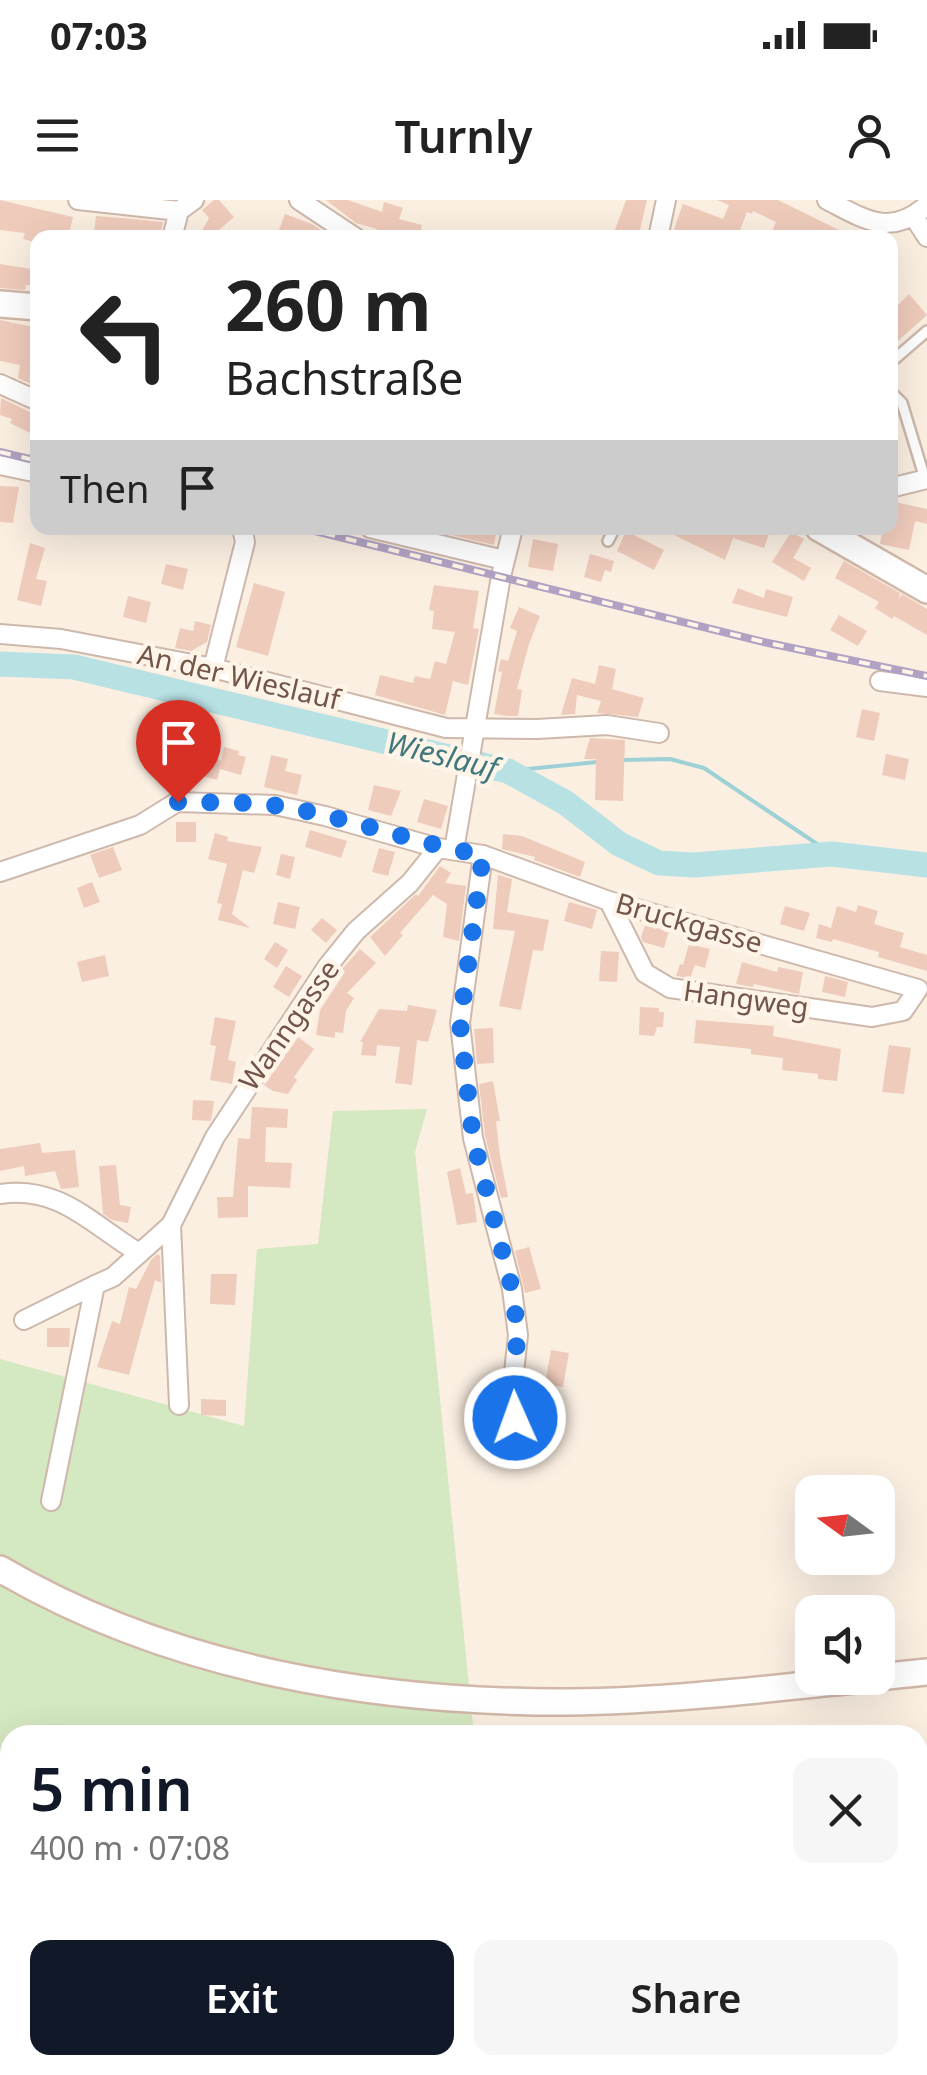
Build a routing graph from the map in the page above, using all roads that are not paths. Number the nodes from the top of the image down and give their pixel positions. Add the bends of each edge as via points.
1 (78, 200) edge
2 (300, 200) edge
3 (666, 200) edge
4 (826, 200) edge
5 (186, 206) edge
6 (921, 211) edge
7 (176, 230) edge
8 (344, 230) edge
9 (660, 230) edge
10 (868, 230) edge
11 (927, 237) edge
12 (0, 304) edge
13 (30, 306) edge
14 (927, 331) edge
15 (898, 357) edge
16 (0, 384) edge
17 (30, 398) edge
18 (898, 400) edge
19 (0, 465) edge
20 (30, 471) edge
21 (926, 479) edge
22 (898, 486) edge
23 (244, 535) edge
24 (399, 535) edge
25 (511, 535) edge
26 (611, 535) edge
27 (831, 535) edge
28 (608, 541) dead end
29 (504, 560) junction
30 (927, 590) edge
31 (0, 634) edge
32 (213, 668) junction
33 (880, 681) dead end
34 (927, 687) edge
35 (475, 732) junction
36 (659, 733) dead end
37 (446, 849) junction
38 (483, 855) junction
39 (0, 872) edge
40 (609, 901) junction
41 (923, 990) edge
42 (0, 1194) edge
43 (172, 1226) junction
44 (139, 1253) junction
45 (95, 1285) junction
46 (24, 1320) dead end
47 (179, 1406) dead end
48 (515, 1418) dead end
49 (51, 1501) dead end
50 (0, 1569) edge
51 (927, 1672) edge
52 (895, 1675) edge
53 (795, 1684) edge

1 - 5 street
2 - 8 street
3 - 9 street
4 - 10 street
5 - 7 street
6 - 10 street
6 - 11 street
12 - 13 main road
14 - 15 lane
16 - 17 street
18 - 21 lane
19 - 20 street
21 - 22 street
23 - 32 street
24 - 29 street
25 - 29 street
26 - 28 lane
27 - 30 main road
29 - 35 street
31 - 32 street, An der Wieslauf
32 - 35 street, An der Wieslauf
33 - 34 street
35 - 36 street via 607,725
35 - 37 street
37 - 38 street, Bruckgasse
37 - 39 street, Bruckgasse via 274,806 178,802 140,825
37 - 43 street, Wanngasse via 356,931 327,967 215,1137
38 - 40 street, Bruckgasse
38 - 48 street via 460,1023 473,1138 512,1289
40 - 41 street, Bruckgasse
40 - 41 street, Hangweg via 645,972 670,988 872,1017 903,1011
42 - 44 street via 58,1199
43 - 44 street, Wanngasse
43 - 47 street, Wanngasse
44 - 45 street, Wanngasse
45 - 46 street, Wanngasse
45 - 49 street
50 - 53 main road via 136,1634 228,1662 375,1690 572,1702
51 - 52 main road

